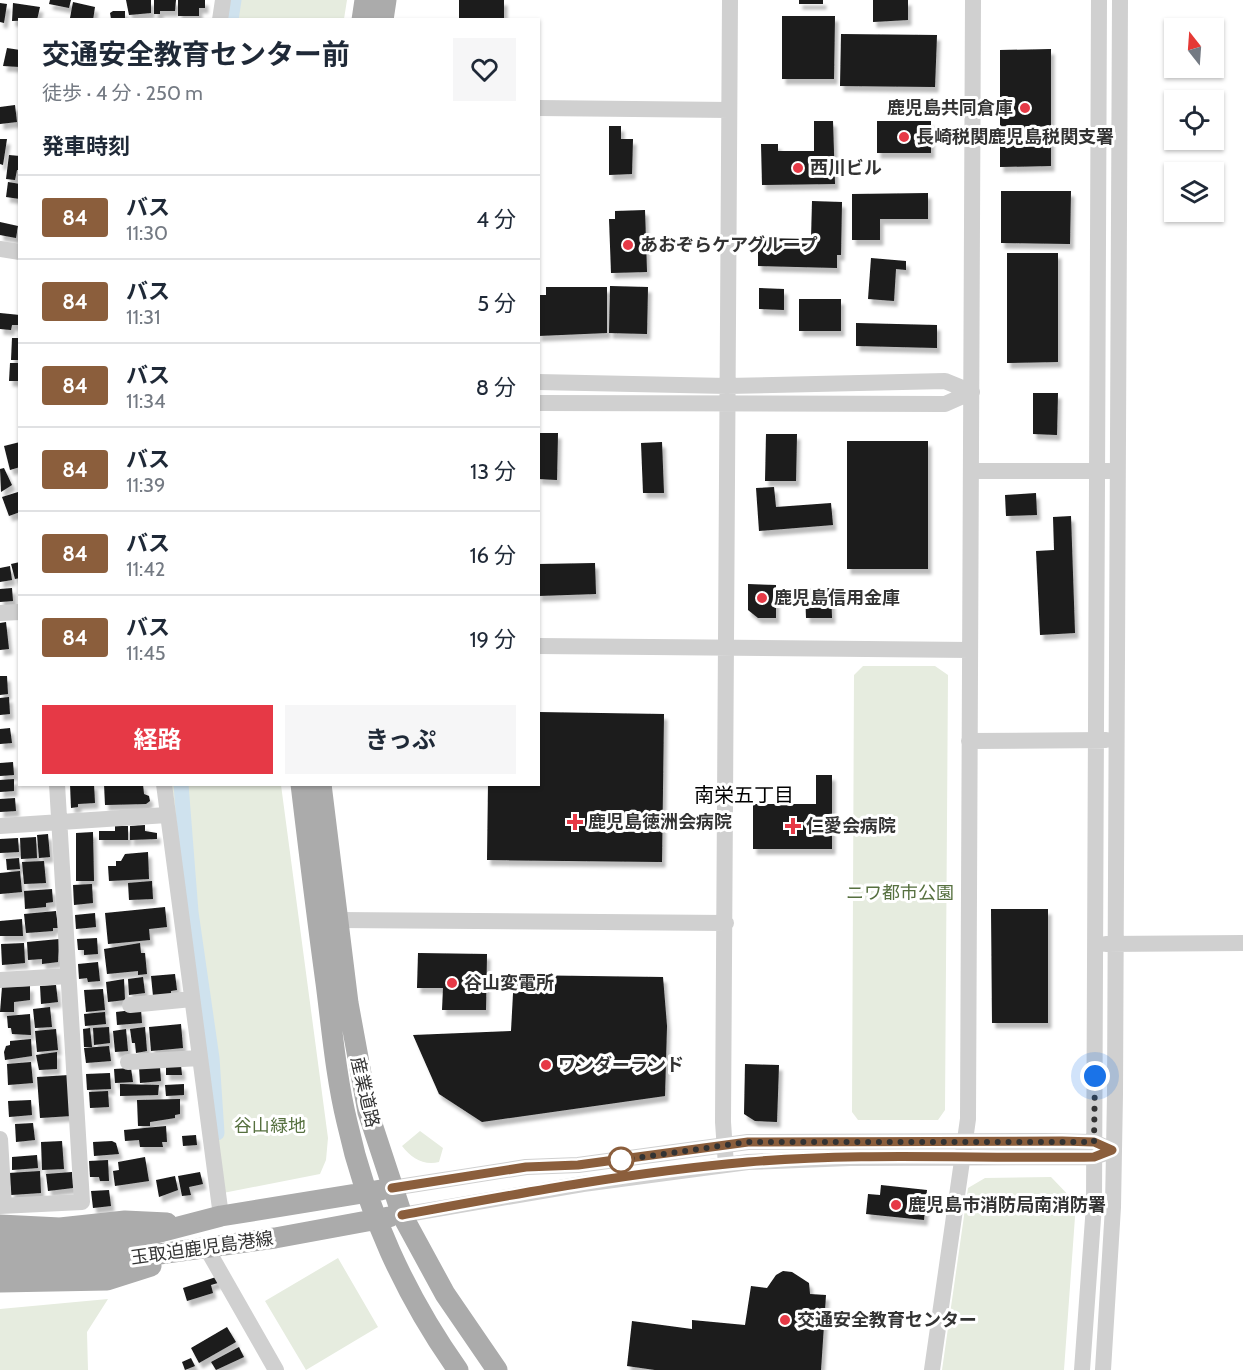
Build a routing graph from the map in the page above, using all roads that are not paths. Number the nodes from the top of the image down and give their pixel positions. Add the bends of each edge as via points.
1 (223, 0) edge
2 (365, 0) edge
3 (386, 0) edge
4 (730, 0) edge
5 (973, 0) edge
6 (1099, 0) edge
7 (1120, 0) edge
8 (220, 18) edge
9 (362, 18) edge
10 (383, 18) edge
11 (540, 108) edge
12 (729, 110) junction
13 (0, 249) edge
14 (18, 252) edge
15 (540, 382) edge
16 (727, 386) junction
17 (972, 392) junction
18 (540, 404) edge
19 (727, 404) junction
20 (972, 471) junction
21 (1098, 471) junction
22 (1117, 471) junction
23 (18, 612) edge
24 (0, 613) edge
25 (540, 646) edge
26 (726, 648) junction
27 (970, 650) junction
28 (1116, 740) junction
29 (969, 741) junction
30 (1095, 741) junction
31 (57, 786) edge
32 (164, 786) edge
33 (301, 786) edge
34 (321, 786) edge
35 (167, 815) junction
36 (60, 822) junction
37 (0, 826) edge
38 (338, 920) junction
39 (726, 923) junction
40 (1115, 944) junction
41 (1243, 944) edge
42 (1096, 945) junction
43 (68, 976) junction
44 (0, 980) edge
45 (192, 999) junction
46 (130, 1005) dead end
47 (200, 1058) junction
48 (128, 1062) dead end
49 (0, 1139) edge
50 (965, 1141) junction
51 (725, 1146) junction
52 (1094, 1149) junction
53 (1112, 1150) junction
54 (962, 1158) junction
55 (726, 1165) junction
56 (392, 1188) junction
57 (367, 1193) junction
58 (1, 1212) edge
59 (402, 1215) junction
60 (221, 1216) junction
61 (377, 1219) junction
62 (189, 1224) junction
63 (0, 1245) edge
64 (207, 1249) junction
65 (0, 1264) edge
66 (0, 1282) edge
67 (276, 1370) edge
68 (458, 1370) edge
69 (497, 1370) edge
70 (932, 1370) edge
71 (1082, 1370) edge
72 (1103, 1370) edge

1 - 8 street
2 - 9 main road
3 - 10 main road
4 - 12 street
5 - 17 street
6 - 21 street
7 - 22 street
11 - 12 street
12 - 16 street
13 - 14 street
15 - 16 street
16 - 17 street via 945,381
16 - 19 street
17 - 19 street via 945,404
17 - 20 street
18 - 19 street
19 - 26 street
20 - 21 street
20 - 27 street
21 - 22 street
21 - 30 street
22 - 28 street
23 - 24 street
25 - 26 street
26 - 27 street
26 - 39 street
27 - 29 street
28 - 30 street
28 - 40 street
29 - 30 street
29 - 50 street
30 - 42 street
31 - 36 street
32 - 35 street
33 - 57 main road, 産業道路 via 334,1048 346,1121
34 - 38 main road, 産業道路
35 - 36 street
35 - 45 street
36 - 37 street
36 - 43 street
38 - 39 street
38 - 56 main road, 産業道路 via 368,1112
39 - 51 street
40 - 41 street
40 - 42 street
40 - 53 street
42 - 52 street
43 - 44 street
43 - 58 street via 82,1202
45 - 46 street
45 - 47 street
47 - 48 street
47 - 60 street
49 - 58 street
50 - 51 street via 748,1142
50 - 52 street
50 - 54 street
51 - 55 street
51 - 56 street via 578,1165 526,1167
52 - 53 street
52 - 54 street
52 - 71 street via 1094,1205
53 - 72 street via 1113,1207
54 - 55 street via 850,1158
54 - 70 street
55 - 59 street via 583,1184
56 - 57 main road, 玉取迫鹿児島港線
56 - 59 main road, 産業道路
57 - 60 main road, 玉取迫鹿児島港線
57 - 61 main road, 産業道路
58 - 62 main road via 60,1228 125,1221
59 - 61 main road, 玉取迫鹿児島港線
59 - 69 main road, 産業道路 via 445,1294
60 - 62 main road, 玉取迫鹿児島港線
61 - 64 main road, 玉取迫鹿児島港線
61 - 68 main road, 産業道路 via 403,1277
62 - 63 main road, 玉取迫鹿児島港線 via 125,1241
64 - 65 main road, 玉取迫鹿児島港線 via 116,1260
64 - 66 main road via 107,1280
64 - 67 street

